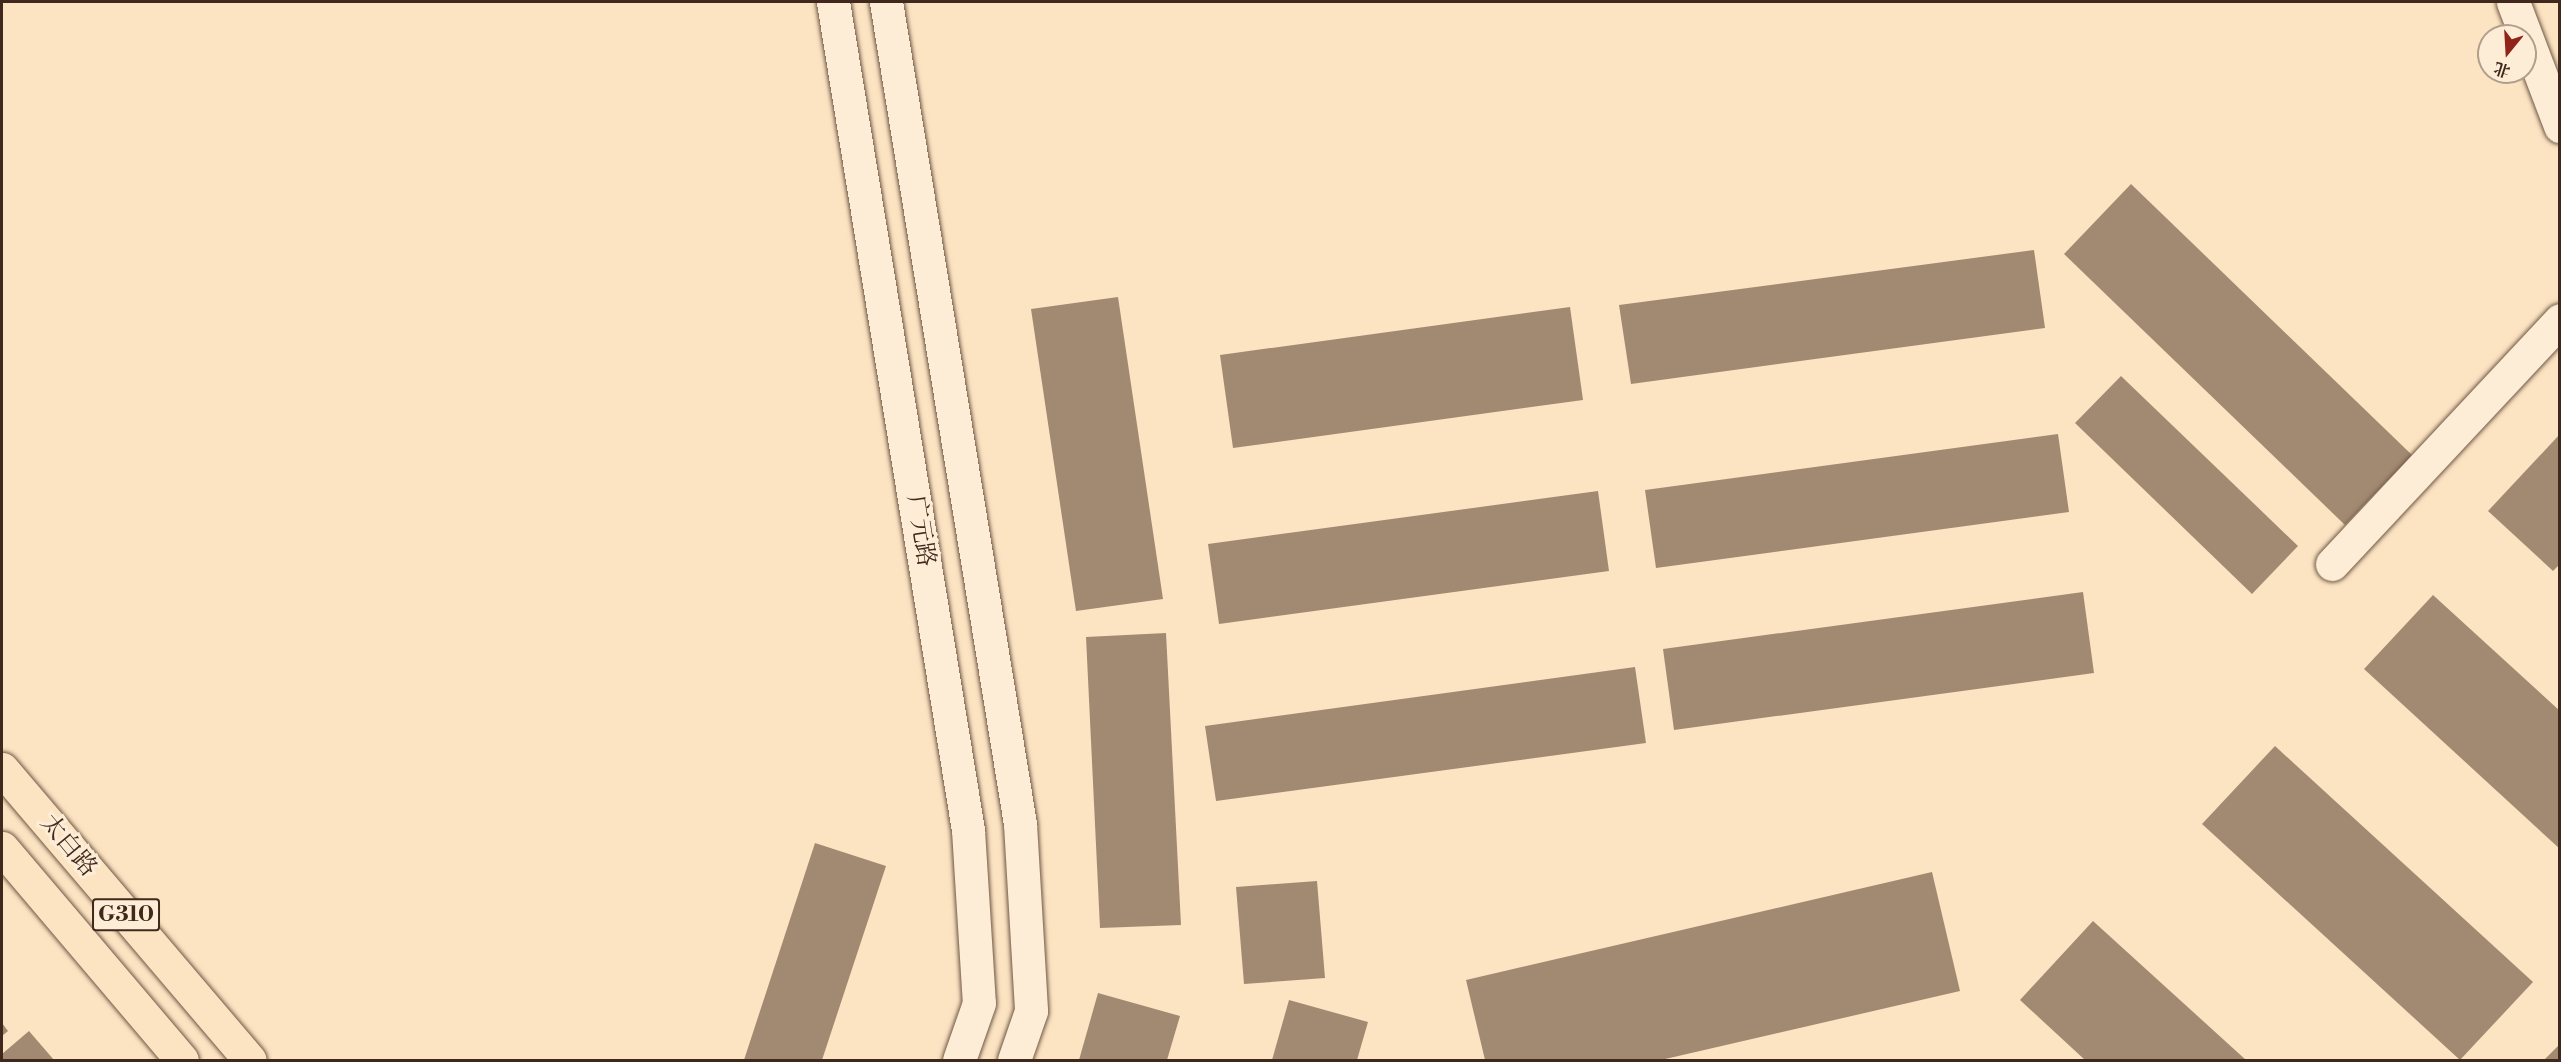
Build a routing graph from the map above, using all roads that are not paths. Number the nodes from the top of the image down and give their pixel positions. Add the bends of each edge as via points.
1 (833, 2) edge
2 (885, 2) edge
3 (2513, 2) edge
4 (2559, 126) edge
5 (2559, 320) edge
6 (2332, 564) dead end
7 (2, 769) edge
8 (2, 848) edge
9 (182, 1060) edge
10 (250, 1060) edge
11 (959, 1060) edge
12 (1014, 1060) edge

1 - 11 main road, 广元路 via 968,830 979,1003
2 - 12 main road via 1020,824 1031,1011
3 - 4 main road
5 - 6 main road
7 - 10 highway, 太白路 / G310
8 - 9 highway, G310

